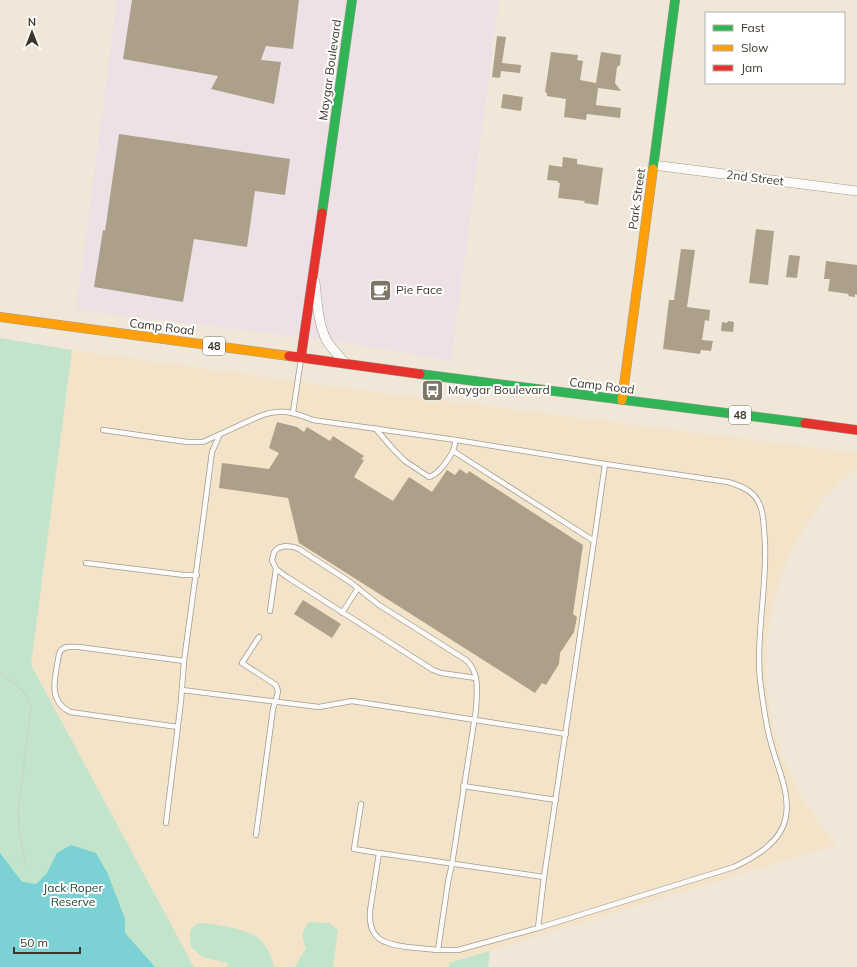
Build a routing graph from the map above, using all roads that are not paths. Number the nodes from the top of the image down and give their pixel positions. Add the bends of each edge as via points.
1 (352, 0) edge
2 (675, 0) edge
3 (653, 165) junction
4 (857, 192) edge
5 (314, 269) junction
6 (0, 317) edge
7 (301, 358) junction
8 (345, 363) junction
9 (622, 400) junction
10 (293, 412) junction
11 (375, 428) junction
12 (103, 430) dead end
13 (857, 430) edge
14 (219, 436) junction
15 (456, 440) junction
16 (453, 451) junction
17 (605, 464) junction
18 (594, 540) junction
19 (86, 563) dead end
20 (276, 569) junction
21 (197, 575) junction
22 (358, 588) junction
23 (270, 611) dead end
24 (342, 613) junction
25 (260, 637) dead end
26 (184, 661) junction
27 (476, 678) junction
28 (182, 690) junction
29 (276, 702) junction
30 (474, 720) junction
31 (178, 727) junction
32 (566, 734) junction
33 (463, 786) junction
34 (556, 800) junction
35 (360, 804) dead end
36 (166, 823) dead end
37 (256, 835) dead end
38 (379, 852) junction
39 (452, 864) junction
40 (544, 877) junction
41 (538, 928) junction
42 (438, 950) junction

1 - 5 main road, Maygar Boulevard
2 - 3 main road, Park Street
3 - 4 street, 2nd Street
3 - 9 main road, Park Street
5 - 7 main road, Maygar Boulevard
5 - 8 street via 317,305 324,335
6 - 7 main road, Camp Road / 48
7 - 8 main road, Camp Road / 48
7 - 10 lane
8 - 9 main road, Camp Road / 48
9 - 13 main road, Camp Road / 48
10 - 11 lane via 313,420
10 - 14 lane via 269,413
11 - 15 lane
11 - 16 lane via 405,461 429,477 444,465
12 - 14 lane via 188,442 203,442
14 - 21 lane via 212,452
15 - 16 lane
15 - 17 lane
16 - 18 lane
17 - 18 lane
17 - 41 lane via 728,482 742,486 758,501 762,511 766,553 759,652 760,679 770,742 785,787 786,817 782,830 775,839 751,859 734,867
18 - 32 lane
19 - 21 lane
20 - 22 lane via 272,560 275,550 282,546 294,547
20 - 23 lane
20 - 24 lane
21 - 26 lane
22 - 24 lane
22 - 27 lane via 379,605 466,660 472,665
24 - 27 lane via 433,670
25 - 29 lane via 242,663 276,685
26 - 28 lane
26 - 31 lane via 78,647 65,648 59,654 54,690 56,700 70,712
27 - 30 lane via 478,690
28 - 29 lane
28 - 31 lane
29 - 30 lane via 319,707 352,701
29 - 37 lane
30 - 32 lane
30 - 33 lane
31 - 36 lane
32 - 34 lane
33 - 34 lane
33 - 39 lane
34 - 40 lane
35 - 38 lane via 354,849
38 - 39 lane
38 - 42 lane via 369,919 373,934 379,940 394,945
39 - 40 lane
39 - 42 lane
40 - 41 lane
41 - 42 lane via 458,950

